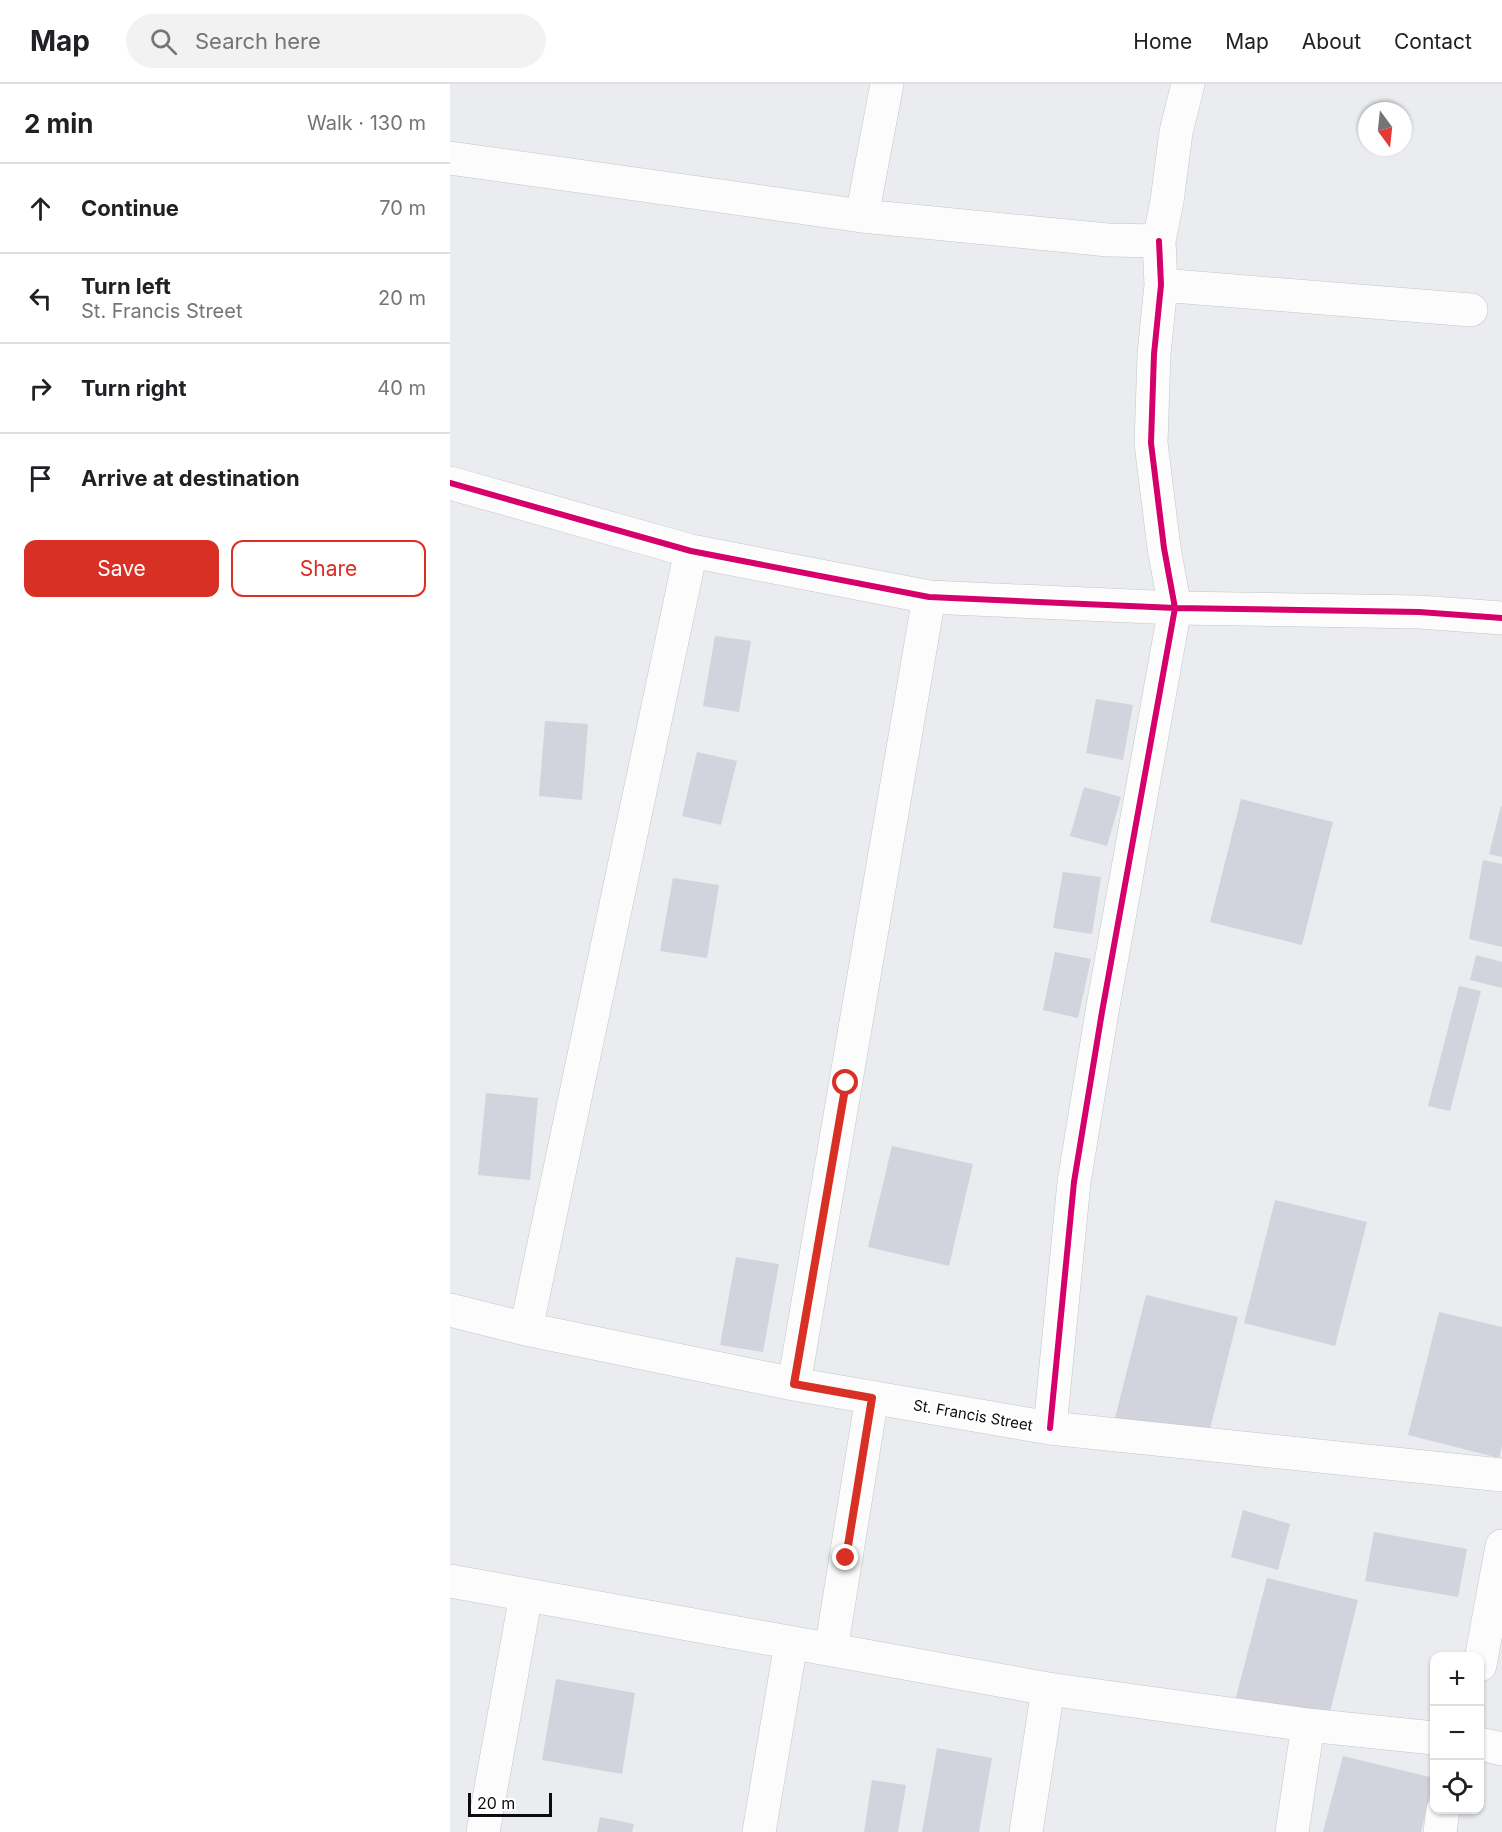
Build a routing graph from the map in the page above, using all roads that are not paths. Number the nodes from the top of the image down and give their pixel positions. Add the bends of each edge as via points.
1 (887, 84) edge
2 (1188, 84) edge
3 (450, 158) edge
4 (862, 216) junction
5 (1159, 241) junction
6 (1161, 285) junction
7 (1471, 310) dead end
8 (450, 483) edge
9 (691, 551) junction
10 (929, 597) junction
11 (1175, 608) junction
12 (1502, 618) edge
13 (450, 1310) edge
14 (526, 1329) junction
15 (794, 1384) junction
16 (872, 1398) junction
17 (1050, 1428) junction
18 (1502, 1475) edge
19 (1502, 1546) edge
20 (450, 1581) edge
21 (526, 1595) junction
22 (791, 1643) junction
23 (831, 1650) junction
24 (1482, 1652) edge
25 (1048, 1689) junction
26 (1308, 1725) junction
27 (1430, 1738) edge
28 (1484, 1745) edge
29 (1502, 1749) edge
30 (1442, 1814) edge
31 (483, 1832) edge
32 (759, 1832) edge
33 (1026, 1832) edge
34 (1292, 1832) edge
35 (1440, 1832) edge

1 - 4 street
2 - 5 street via 1176,132
3 - 4 street
4 - 5 street via 1108,240
5 - 6 street
6 - 7 street
6 - 11 street via 1151,443
8 - 9 street
9 - 10 street
9 - 14 street
10 - 11 street
10 - 15 street
11 - 12 street via 1419,612
11 - 17 street via 1074,1182
13 - 14 street, St. Francis Street
14 - 15 street, St. Francis Street
15 - 16 street, St. Francis Street
16 - 17 street, St. Francis Street
16 - 23 street
17 - 18 street, St. Francis Street
19 - 24 street
20 - 21 street
21 - 22 street
21 - 31 street
22 - 23 street
22 - 32 street
23 - 25 street
25 - 26 street
25 - 33 street
26 - 27 street
26 - 34 street
28 - 29 street
30 - 35 street

